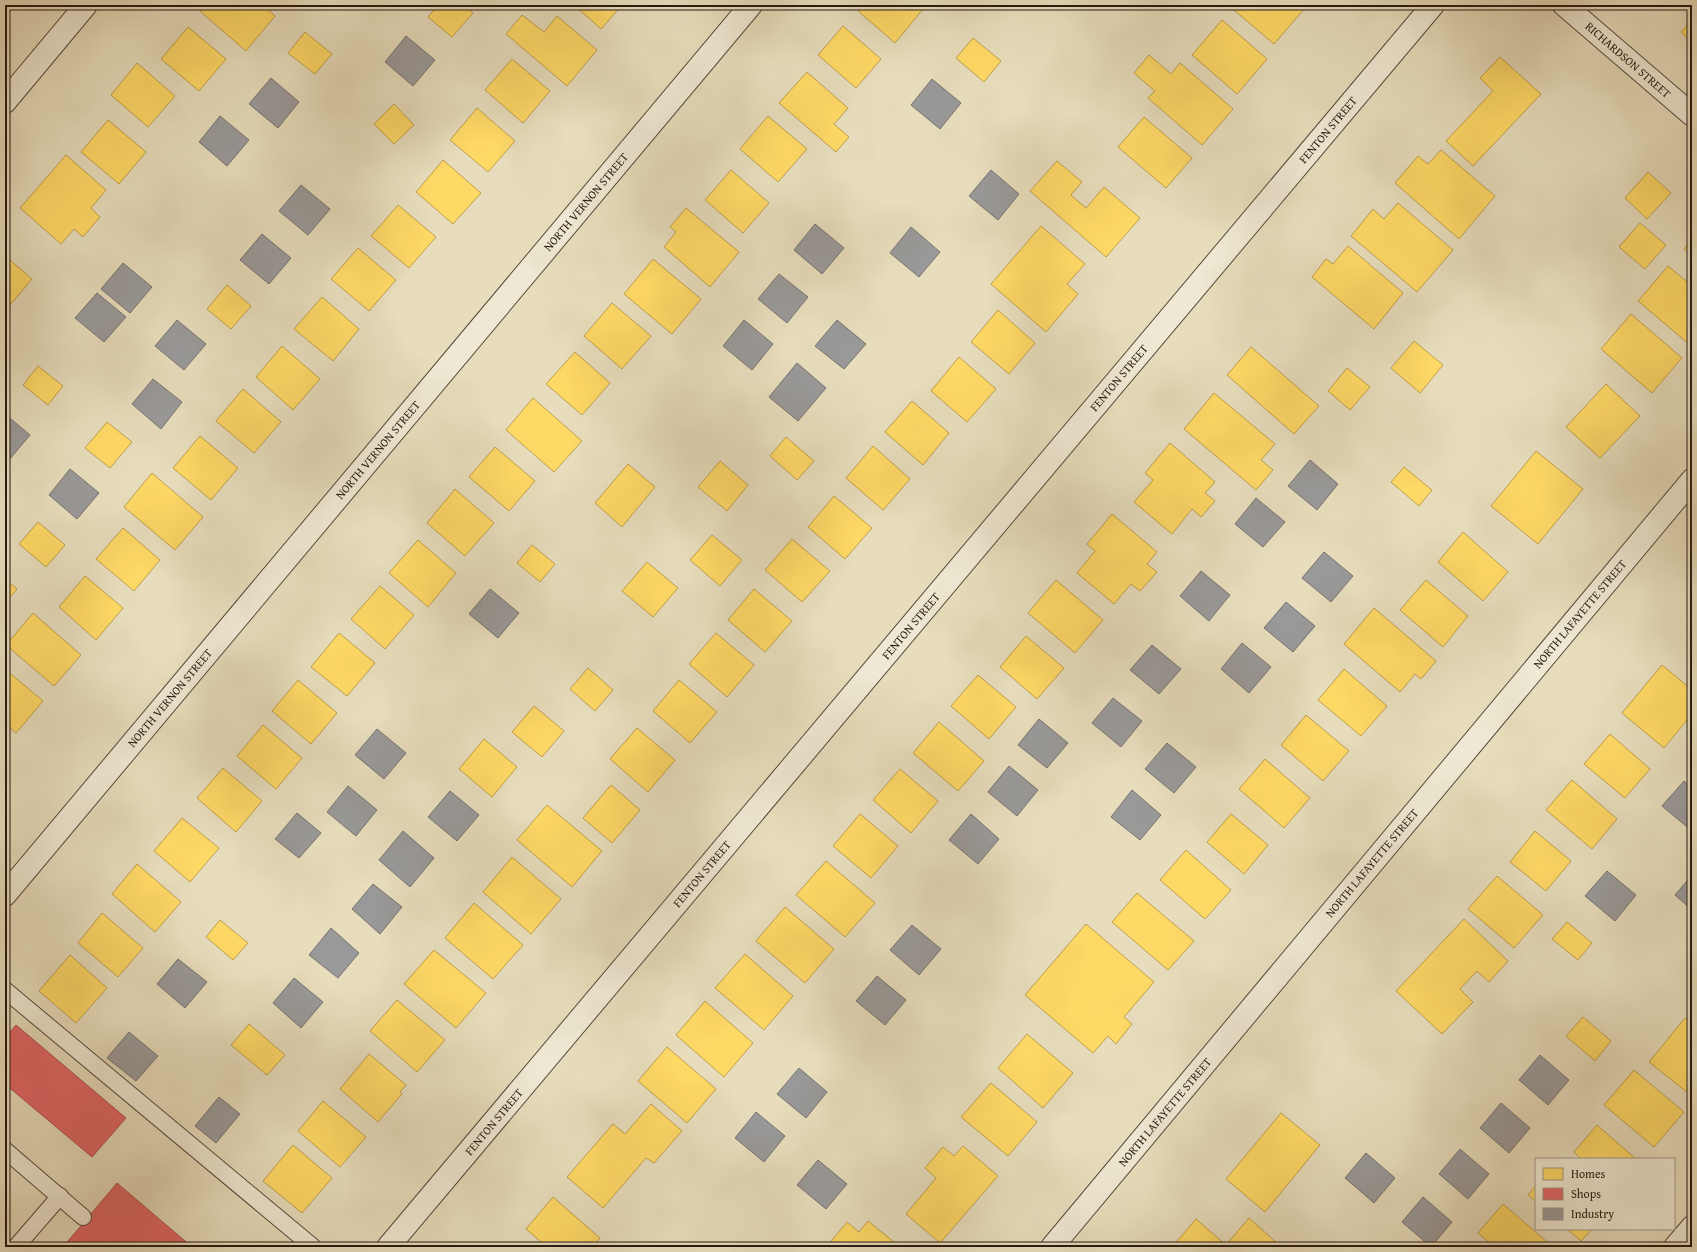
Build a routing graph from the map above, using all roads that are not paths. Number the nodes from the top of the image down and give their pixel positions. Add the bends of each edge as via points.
1 (86, 5) edge
2 (751, 5) edge
3 (1433, 5) edge
4 (1564, 5) edge
5 (5, 102) edge
6 (1692, 115) edge
7 (1692, 480) edge
8 (5, 895) edge
9 (5, 990) edge
10 (5, 1150) edge
11 (60, 1196) junction
12 (83, 1217) dead end
13 (1692, 1227) edge
14 (16, 1247) edge
15 (313, 1247) edge
16 (388, 1247) edge
17 (1052, 1247) edge
18 (1675, 1247) edge

1 - 5 street
2 - 8 street, NORTH VERNON STREET
3 - 16 street, FENTON STREET
4 - 6 street, RICHARDSON STREET
7 - 17 street, NORTH LAFAYETTE STREET
9 - 15 lane
10 - 11 lane
11 - 12 lane
11 - 14 lane
13 - 18 street

